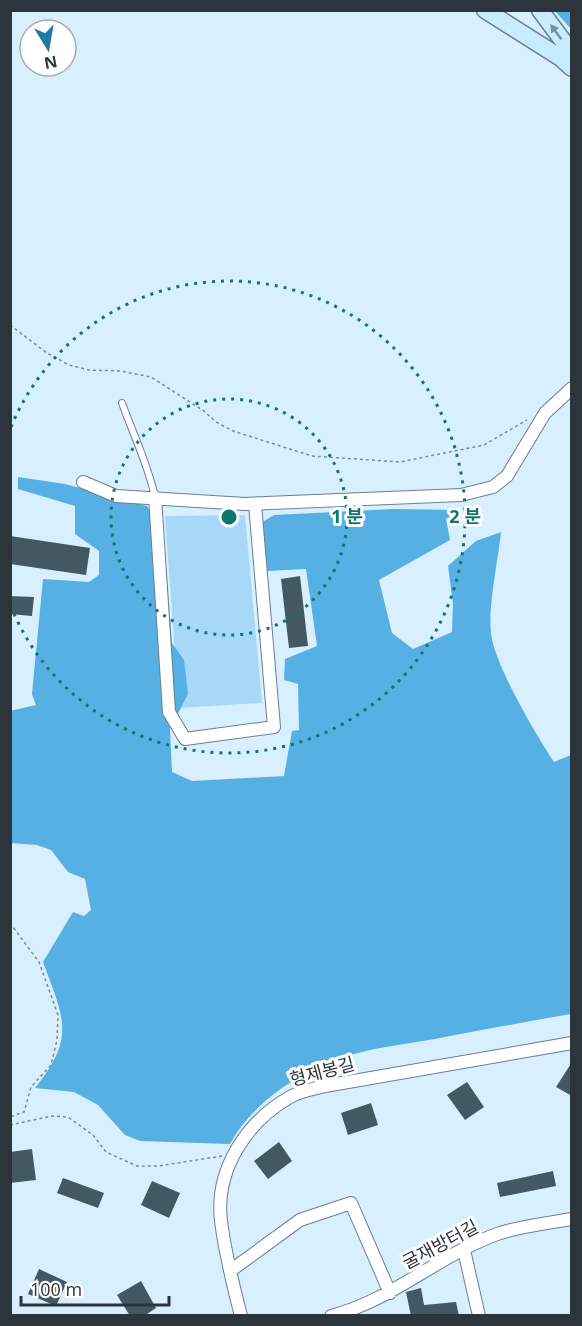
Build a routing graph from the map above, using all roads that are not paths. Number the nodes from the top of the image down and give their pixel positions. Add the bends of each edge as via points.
1 (485, 10) edge
2 (540, 10) edge
3 (501, 15) edge
4 (572, 53) edge
5 (572, 68) edge
6 (572, 388) edge
7 (122, 403) dead end
8 (83, 482) dead end
9 (155, 497) junction
10 (255, 504) junction
11 (572, 1043) edge
12 (572, 1219) edge
13 (464, 1250) junction
14 (230, 1271) junction
15 (390, 1293) junction
16 (241, 1316) edge
17 (331, 1316) edge
18 (479, 1316) edge

1 - 3 main road
4 -> 2 main road
3 - 5 main road
6 - 10 street via 545,413 507,476 493,487 461,495
7 - 9 lane via 150,472
8 - 9 street via 116,496
9 - 10 street
9 - 10 street via 169,712 185,739 274,727
11 - 14 street, 형제봉길 via 358,1079 292,1095 266,1114 232,1154 224,1178 220,1219
12 - 13 street, 굴재방터길 via 500,1233
13 - 15 street, 굴재방터길
13 - 18 street
14 - 15 street via 300,1220 351,1203
14 - 16 street, 형제봉길
15 - 17 street, 굴재방터길

